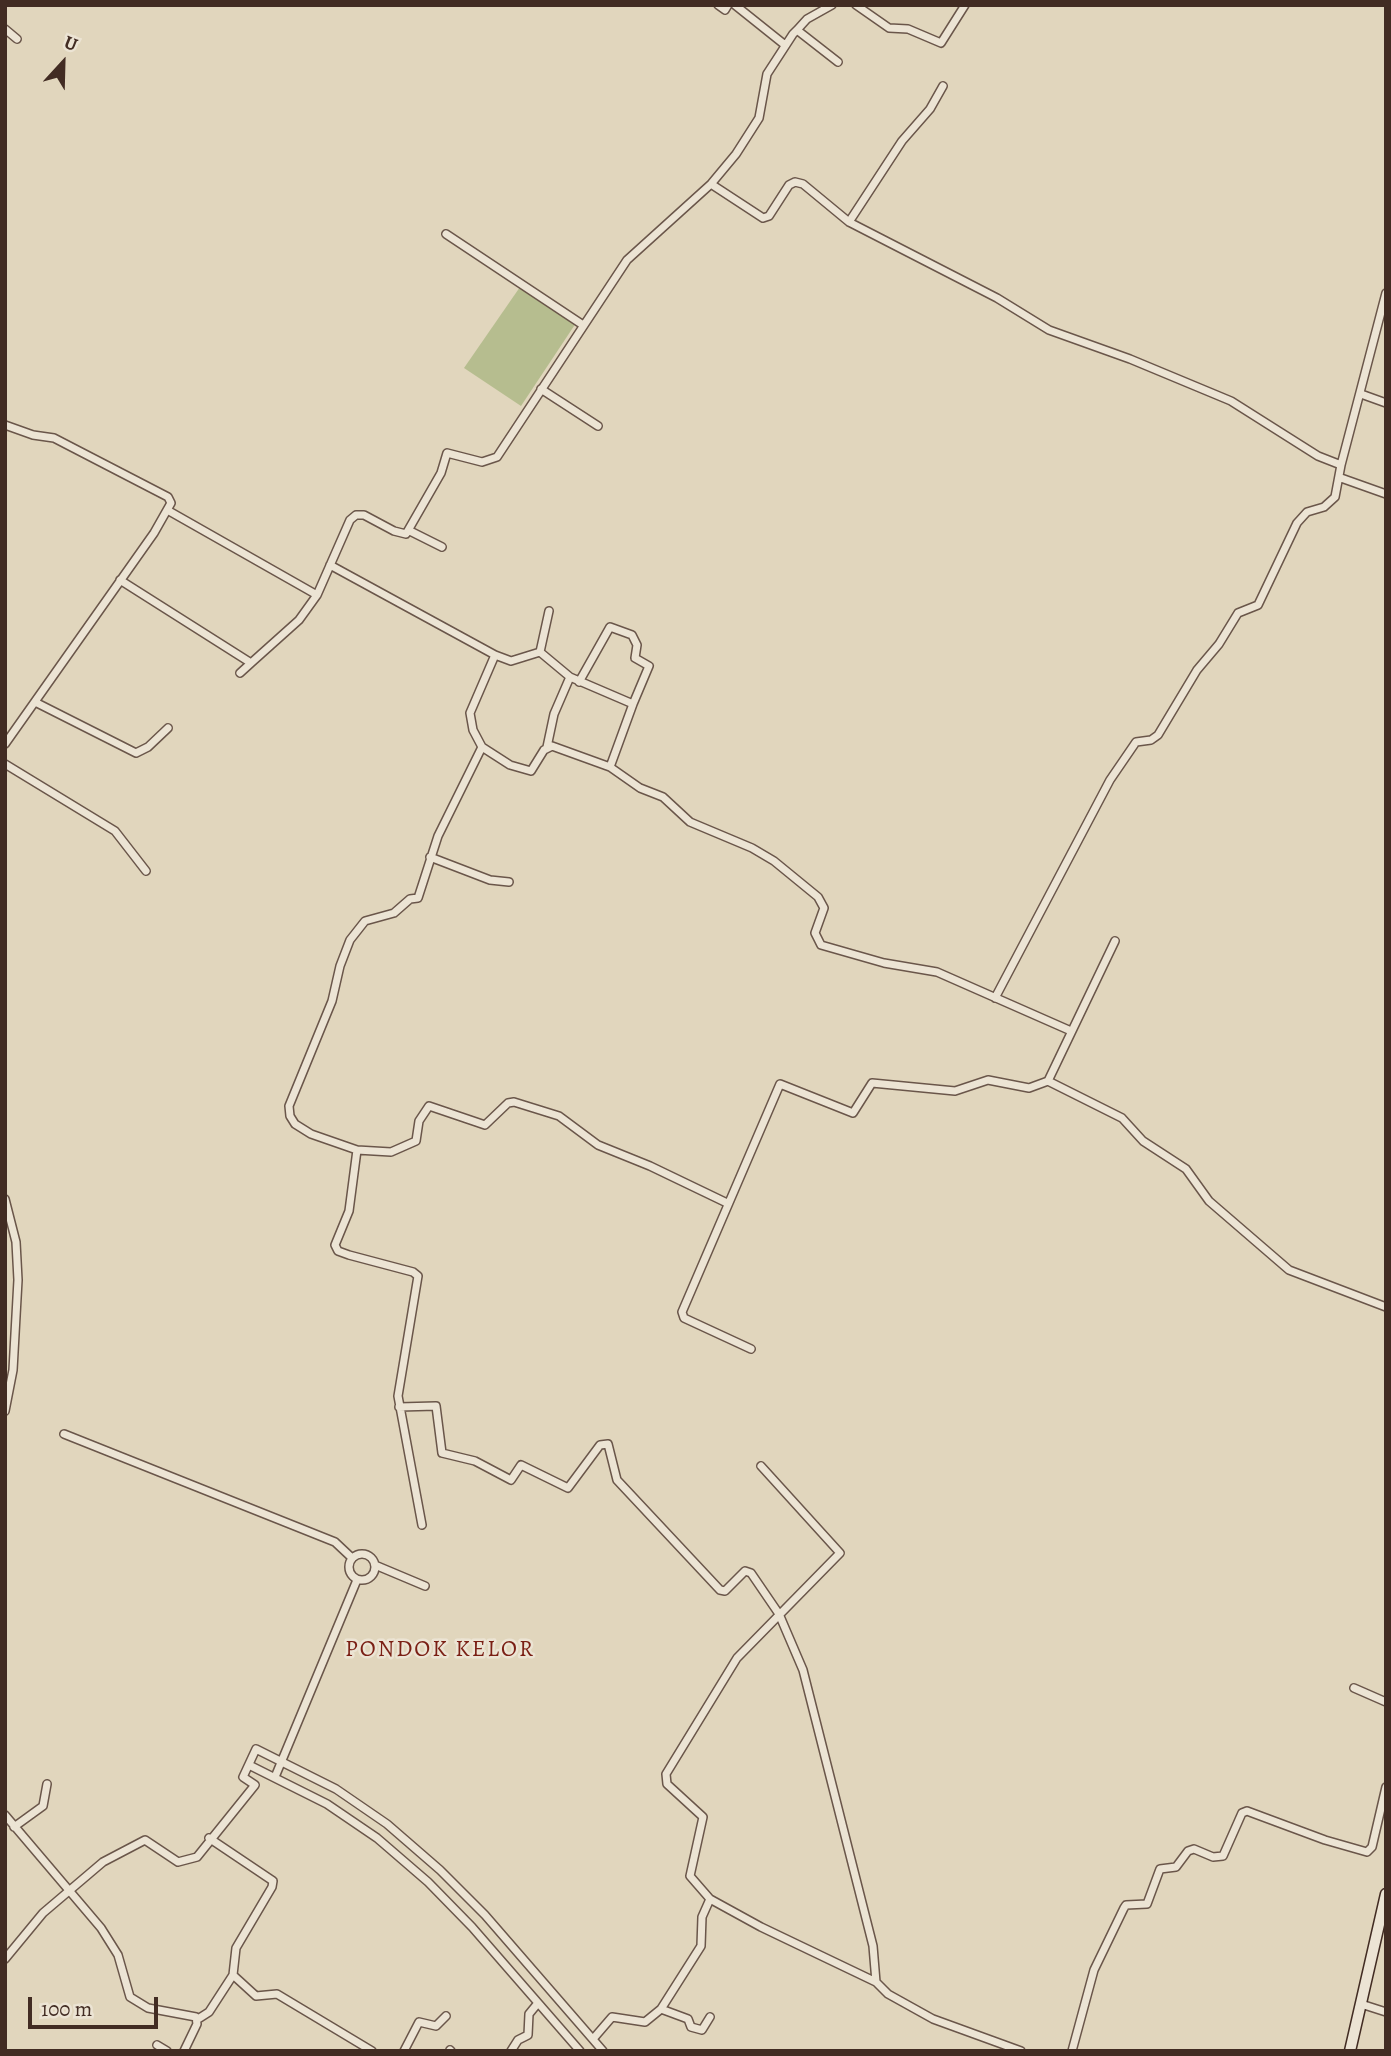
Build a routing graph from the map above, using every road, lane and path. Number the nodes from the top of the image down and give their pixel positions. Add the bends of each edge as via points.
1 (718, 5) edge
2 (728, 5) edge
3 (734, 5) edge
4 (832, 5) edge
5 (856, 5) edge
6 (965, 5) edge
7 (5, 29) edge
8 (797, 30) junction
9 (17, 39) dead end
10 (785, 45) junction
11 (838, 62) dead end
12 (943, 86) dead end
13 (711, 184) junction
14 (849, 222) junction
15 (446, 234) dead end
16 (1386, 293) edge
17 (583, 325) junction
18 (541, 389) junction
19 (1361, 394) junction
20 (1386, 403) edge
21 (5, 425) edge
22 (598, 426) dead end
23 (1341, 464) junction
24 (1341, 478) junction
25 (1386, 494) edge
26 (169, 511) junction
27 (410, 531) junction
28 (442, 547) dead end
29 (330, 565) junction
30 (120, 580) junction
31 (317, 595) junction
32 (549, 611) dead end
33 (540, 652) junction
34 (495, 655) junction
35 (251, 663) junction
36 (240, 673) dead end
37 (570, 677) junction
38 (579, 681) junction
39 (35, 702) junction
40 (633, 704) junction
41 (168, 728) dead end
42 (5, 744) edge
43 (482, 747) junction
44 (547, 747) junction
45 (5, 764) edge
46 (610, 767) junction
47 (430, 857) junction
48 (146, 871) dead end
49 (509, 882) dead end
50 (1115, 941) dead end
51 (995, 998) junction
52 (1071, 1031) junction
53 (1048, 1081) junction
54 (356, 1150) junction
55 (5, 1199) edge
56 (727, 1203) junction
57 (1386, 1307) edge
58 (751, 1349) dead end
59 (399, 1407) junction
60 (5, 1411) edge
61 (64, 1434) dead end
62 (761, 1465) dead end
63 (422, 1525) dead end
64 (352, 1558) junction
65 (375, 1565) junction
66 (358, 1580) junction
67 (425, 1586) dead end
68 (779, 1614) junction
69 (1354, 1688) dead end
70 (1386, 1702) edge
71 (283, 1762) junction
72 (248, 1765) junction
73 (275, 1777) junction
74 (47, 1784) dead end
75 (1386, 1787) edge
76 (5, 1815) edge
77 (14, 1827) junction
78 (209, 1838) junction
79 (449, 1878) junction
80 (66, 1890) junction
81 (437, 1891) junction
82 (1386, 1894) edge
83 (710, 1899) junction
84 (1384, 1909) edge
85 (5, 1959) edge
86 (233, 1975) junction
87 (876, 1982) junction
88 (538, 2003) junction
89 (1361, 2004) junction
90 (661, 2009) junction
91 (1386, 2012) edge
92 (446, 2016) dead end
93 (710, 2017) dead end
94 (198, 2019) junction
95 (593, 2039) junction
96 (157, 2045) dead end
97 (167, 2051) edge
98 (184, 2051) edge
99 (372, 2051) edge
100 (404, 2051) edge
101 (511, 2051) edge
102 (580, 2051) edge
103 (603, 2051) edge
104 (1021, 2051) edge
105 (1072, 2051) edge
106 (1350, 2051) edge

1 - 2 street via 725,10
3 - 10 street
4 - 8 street
5 - 6 street via 889,28 908,29 941,43
7 - 9 street
8 - 10 street
8 - 11 street
10 - 13 street via 767,74 759,118
12 - 14 street
13 - 14 street via 763,218 789,185 803,184
13 - 17 street via 627,260
14 - 23 street via 1049,330 1231,401 1318,456
15 - 17 street
16 - 19 street
17 - 18 street
18 - 22 street
18 - 27 street via 497,457 482,462 447,453
19 - 20 street
19 - 23 street
21 - 26 street via 54,438 168,497
23 - 24 street
24 - 25 street
24 - 51 street via 1332,501 1312,509 1297,523 1258,605 1238,613 1158,735 1136,742 1110,780
26 - 30 street
26 - 31 street
27 - 28 street
27 - 29 street via 403,535 356,515
29 - 31 street
29 - 34 street
30 - 35 street
30 - 39 street
31 - 35 street via 299,620
32 - 33 street
33 - 34 street via 511,660
33 - 37 street
34 - 43 street via 470,713
35 - 36 street
37 - 38 street
37 - 44 street via 554,714
38 - 40 street
38 - 40 street via 610,627 632,635 637,645 635,658 649,666
39 - 41 street via 136,753
39 - 42 street
40 - 46 street
43 - 44 street via 510,765 531,771
43 - 47 street
44 - 46 street
45 - 48 street via 115,831
46 - 51 street via 663,797 690,822 774,861 818,897 824,908 815,933 821,945 937,972
47 - 49 street via 490,880
47 - 54 street via 418,898 394,913 365,921 350,940 332,1001 289,1106 295,1124
50 - 52 street
51 - 52 street
52 - 53 street
53 - 56 street via 1029,1088 988,1080 955,1091 872,1083 853,1113 780,1084
53 - 57 street via 1122,1118 1143,1141 1186,1169 1209,1201 1289,1270
54 - 56 street via 391,1152 412,1145 429,1106 485,1125 514,1102 555,1115 598,1145
54 - 59 street via 349,1211 335,1245 338,1251 418,1276 399,1374
55 - 60 street via 16,1242 18,1280 13,1370
56 - 58 street via 682,1314
59 - 63 street
59 - 68 street via 436,1406 442,1453 475,1461 509,1480 521,1465 568,1488 600,1444 608,1444 617,1480 706,1577 724,1592 748,1571
61 - 64 street via 335,1542
62 - 68 street via 840,1553
64 - 65 street via 361,1554
64 - 66 street via 350,1575
65 - 66 street via 374,1574
65 - 67 street
66 - 71 street
68 - 83 street via 737,1658 666,1774 672,1791 703,1817 690,1876
68 - 87 street via 813,1706 873,1946
69 - 70 street
71 - 72 street via 256,1749
71 - 73 street
71 - 79 street via 336,1789 387,1824
72 - 73 street
72 - 78 street via 243,1777 255,1785
73 - 81 street via 327,1804 377,1838
74 - 77 street via 43,1806
75 - 105 street via 1367,1852 1247,1811 1223,1856 1194,1849 1176,1867 1160,1869 1147,1904 1124,1908 1094,1969
76 - 77 street
77 - 80 street
78 - 80 street via 197,1857 181,1862 143,1840
78 - 86 street via 273,1881 236,1948
79 - 81 street
79 - 95 street
80 - 85 street
80 - 94 street via 101,1928 118,1955 130,1997 148,2008 192,2014
81 - 88 street
82 - 84 street
83 - 87 street
83 - 90 street via 702,1917 701,1946
84 - 89 street
86 - 94 street via 209,2012
86 - 99 street via 256,1996 277,1994
87 - 104 street via 888,1994 933,2019
88 - 101 street via 528,2014 528,2035
88 - 102 street
89 - 91 street
89 - 106 street
90 - 93 street via 702,2030
90 - 95 street via 645,2022 612,2017
92 - 100 street via 436,2026 419,2022
94 - 98 street
95 - 103 street
96 - 97 street

